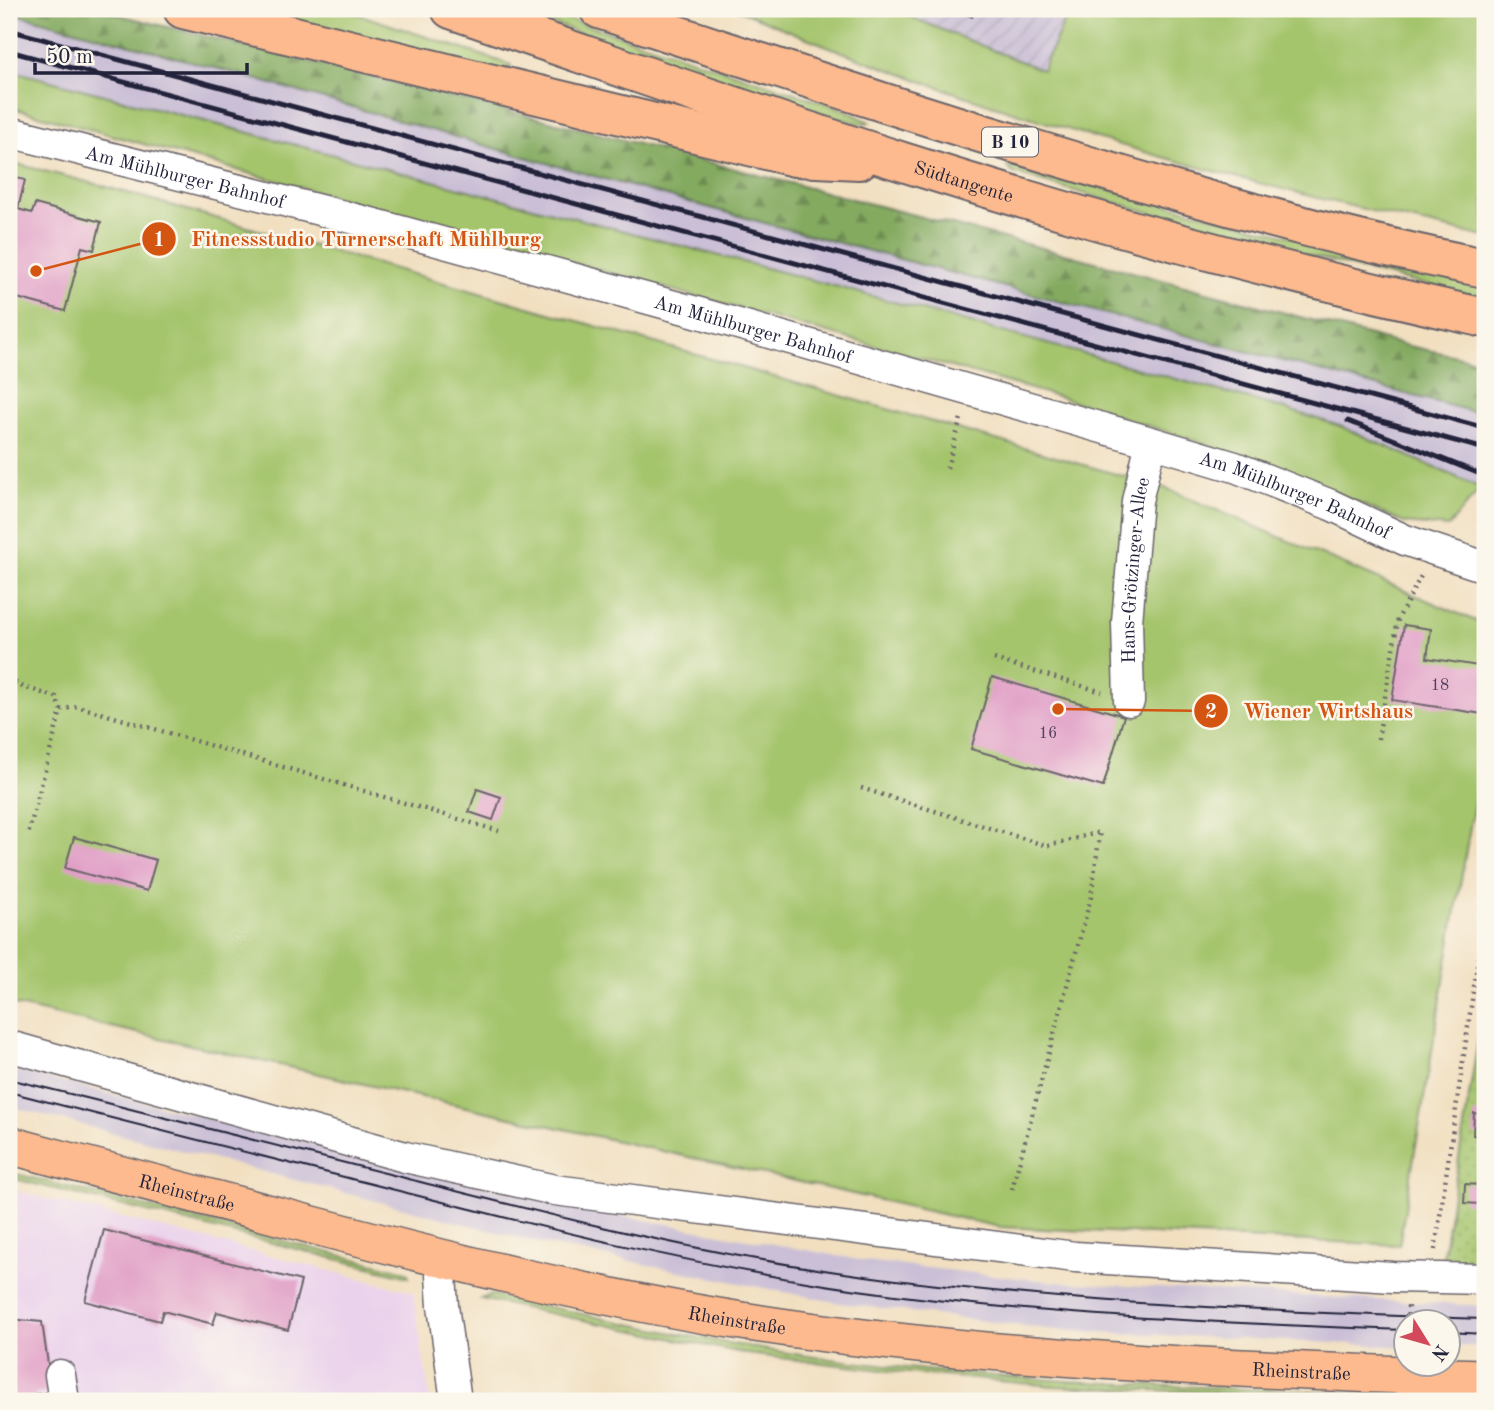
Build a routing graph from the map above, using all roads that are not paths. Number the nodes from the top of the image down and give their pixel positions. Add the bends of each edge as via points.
1 (183, 9) edge
2 (451, 9) edge
3 (599, 9) edge
4 (663, 9) edge
5 (780, 69) junction
6 (9, 132) edge
7 (903, 162) junction
8 (1485, 268) edge
9 (1485, 318) edge
10 (1152, 442) junction
11 (1485, 567) edge
12 (1129, 701) road end
13 (9, 1046) edge
14 (9, 1145) edge
15 (440, 1259) junction
16 (1485, 1279) edge
17 (1485, 1378) edge
18 (456, 1401) edge

1 - 7 highway via 795,157
2 - 7 highway, Südtangente / B 10
3 - 5 highway, B 10
4 - 5 highway
5 - 8 highway, B 10 via 1242,210
6 - 10 street, Am Mühlburger Bahnhof via 375,224
7 - 9 highway, Südtangente / B 10 via 1259,265
10 - 11 street, Am Mühlburger Bahnhof via 1235,467 1405,540
10 - 12 street, Hans-Grötzinger-Allee via 1135,515 1127,622
13 - 16 street via 405,1157 555,1189 1075,1257
14 - 15 main road, Rheinstraße
15 - 17 main road, Rheinstraße via 741,1321 912,1344 1116,1361
15 - 18 street

